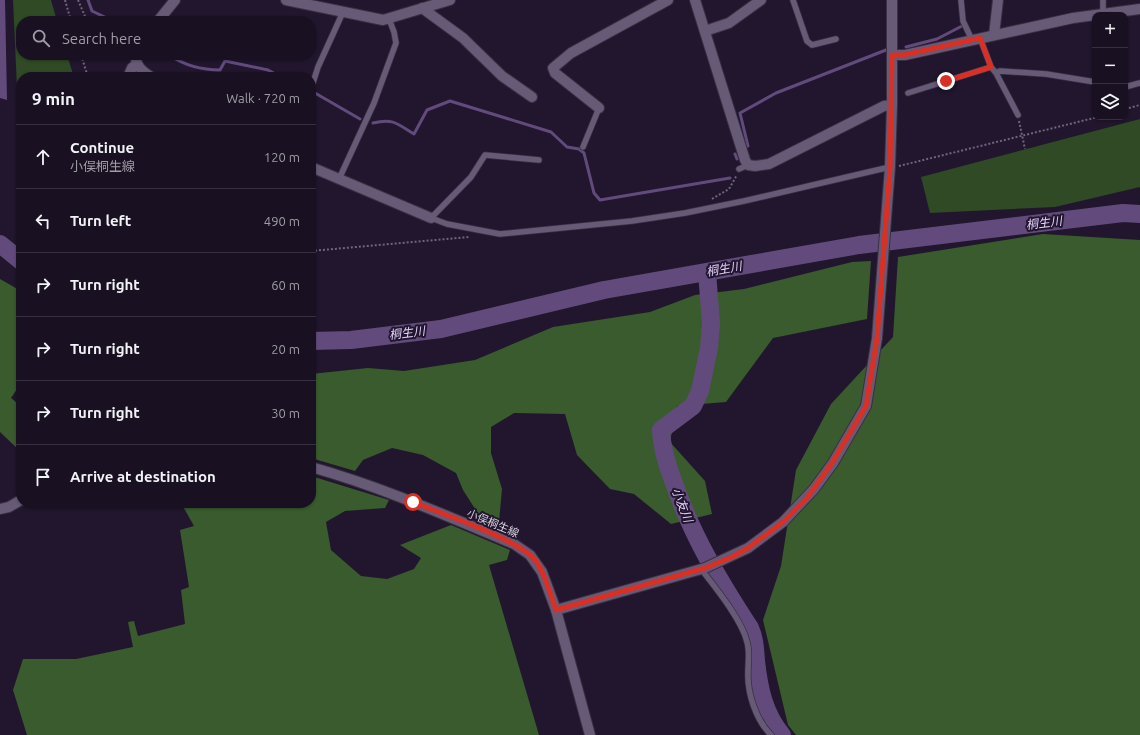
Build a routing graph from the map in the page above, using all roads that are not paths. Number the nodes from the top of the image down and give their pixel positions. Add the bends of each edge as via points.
1 (175, 0) edge
2 (286, 0) edge
3 (450, 0) edge
4 (668, 0) edge
5 (695, 0) edge
6 (761, 0) edge
7 (793, 0) edge
8 (892, 0) edge
9 (961, 0) edge
10 (998, 0) edge
11 (1103, 0) edge
12 (652, 3) edge
13 (422, 8) junction
14 (1140, 9) edge
15 (343, 12) junction
16 (1103, 12) edge
17 (1118, 12) edge
18 (1092, 15) edge
19 (162, 16) edge
20 (389, 19) junction
21 (705, 31) junction
22 (994, 35) junction
23 (836, 39) dead end
24 (976, 39) junction
25 (892, 55) junction
26 (136, 60) edge
27 (991, 67) junction
28 (130, 72) edge
29 (147, 72) edge
30 (316, 73) edge
31 (996, 73) junction
32 (1092, 82) edge
33 (1140, 83) edge
34 (1128, 86) edge
35 (908, 92) dead end
36 (532, 98) dead end
37 (892, 105) junction
38 (599, 108) joint
39 (1018, 117) road end
40 (583, 147) dead end
41 (539, 160) dead end
42 (748, 165) junction
43 (316, 169) edge
44 (738, 169) road end
45 (892, 169) junction
46 (339, 179) junction
47 (431, 218) junction
48 (316, 468) edge
49 (16, 503) edge
50 (0, 508) edge
51 (703, 568) junction
52 (556, 610) junction
53 (590, 735) edge
54 (771, 735) edge

1 - 19 street
2 - 15 street
3 - 13 street
4 - 12 street
5 - 21 street
6 - 21 street via 729,23
7 - 23 lane via 807,41 812,44
8 - 25 street
9 - 24 lane via 963,21
10 - 22 street
11 - 16 lane
12 - 38 street via 571,53 553,68 555,73
13 - 20 street
13 - 36 street via 463,38 502,76
14 - 17 street
15 - 20 street
15 - 30 lane
18 - 22 street
20 - 46 lane via 396,43 394,50 377,96
21 - 42 street
22 - 24 street
24 - 25 street via 904,55
24 - 27 lane
25 - 37 street
26 - 28 street
26 - 29 street
27 - 31 lane
27 - 35 lane
31 - 32 lane via 1000,71 1046,74
31 - 39 lane
33 - 34 lane
37 - 42 street via 884,106 769,164
37 - 45 street
38 - 40 lane
41 - 47 lane via 485,156 471,177
42 - 44 lane
43 - 46 street
45 - 47 lane via 722,206 632,221 500,234 447,224
45 - 51 street via 877,338 866,406 832,463 809,494 783,522 748,548
46 - 47 street
48 - 52 street, 小俣桐生線 via 358,480 523,549 537,562
49 - 50 street
51 - 52 street
51 - 54 lane via 744,630 750,656 748,672 752,698 760,720
52 - 53 street, 小俣桐生線

